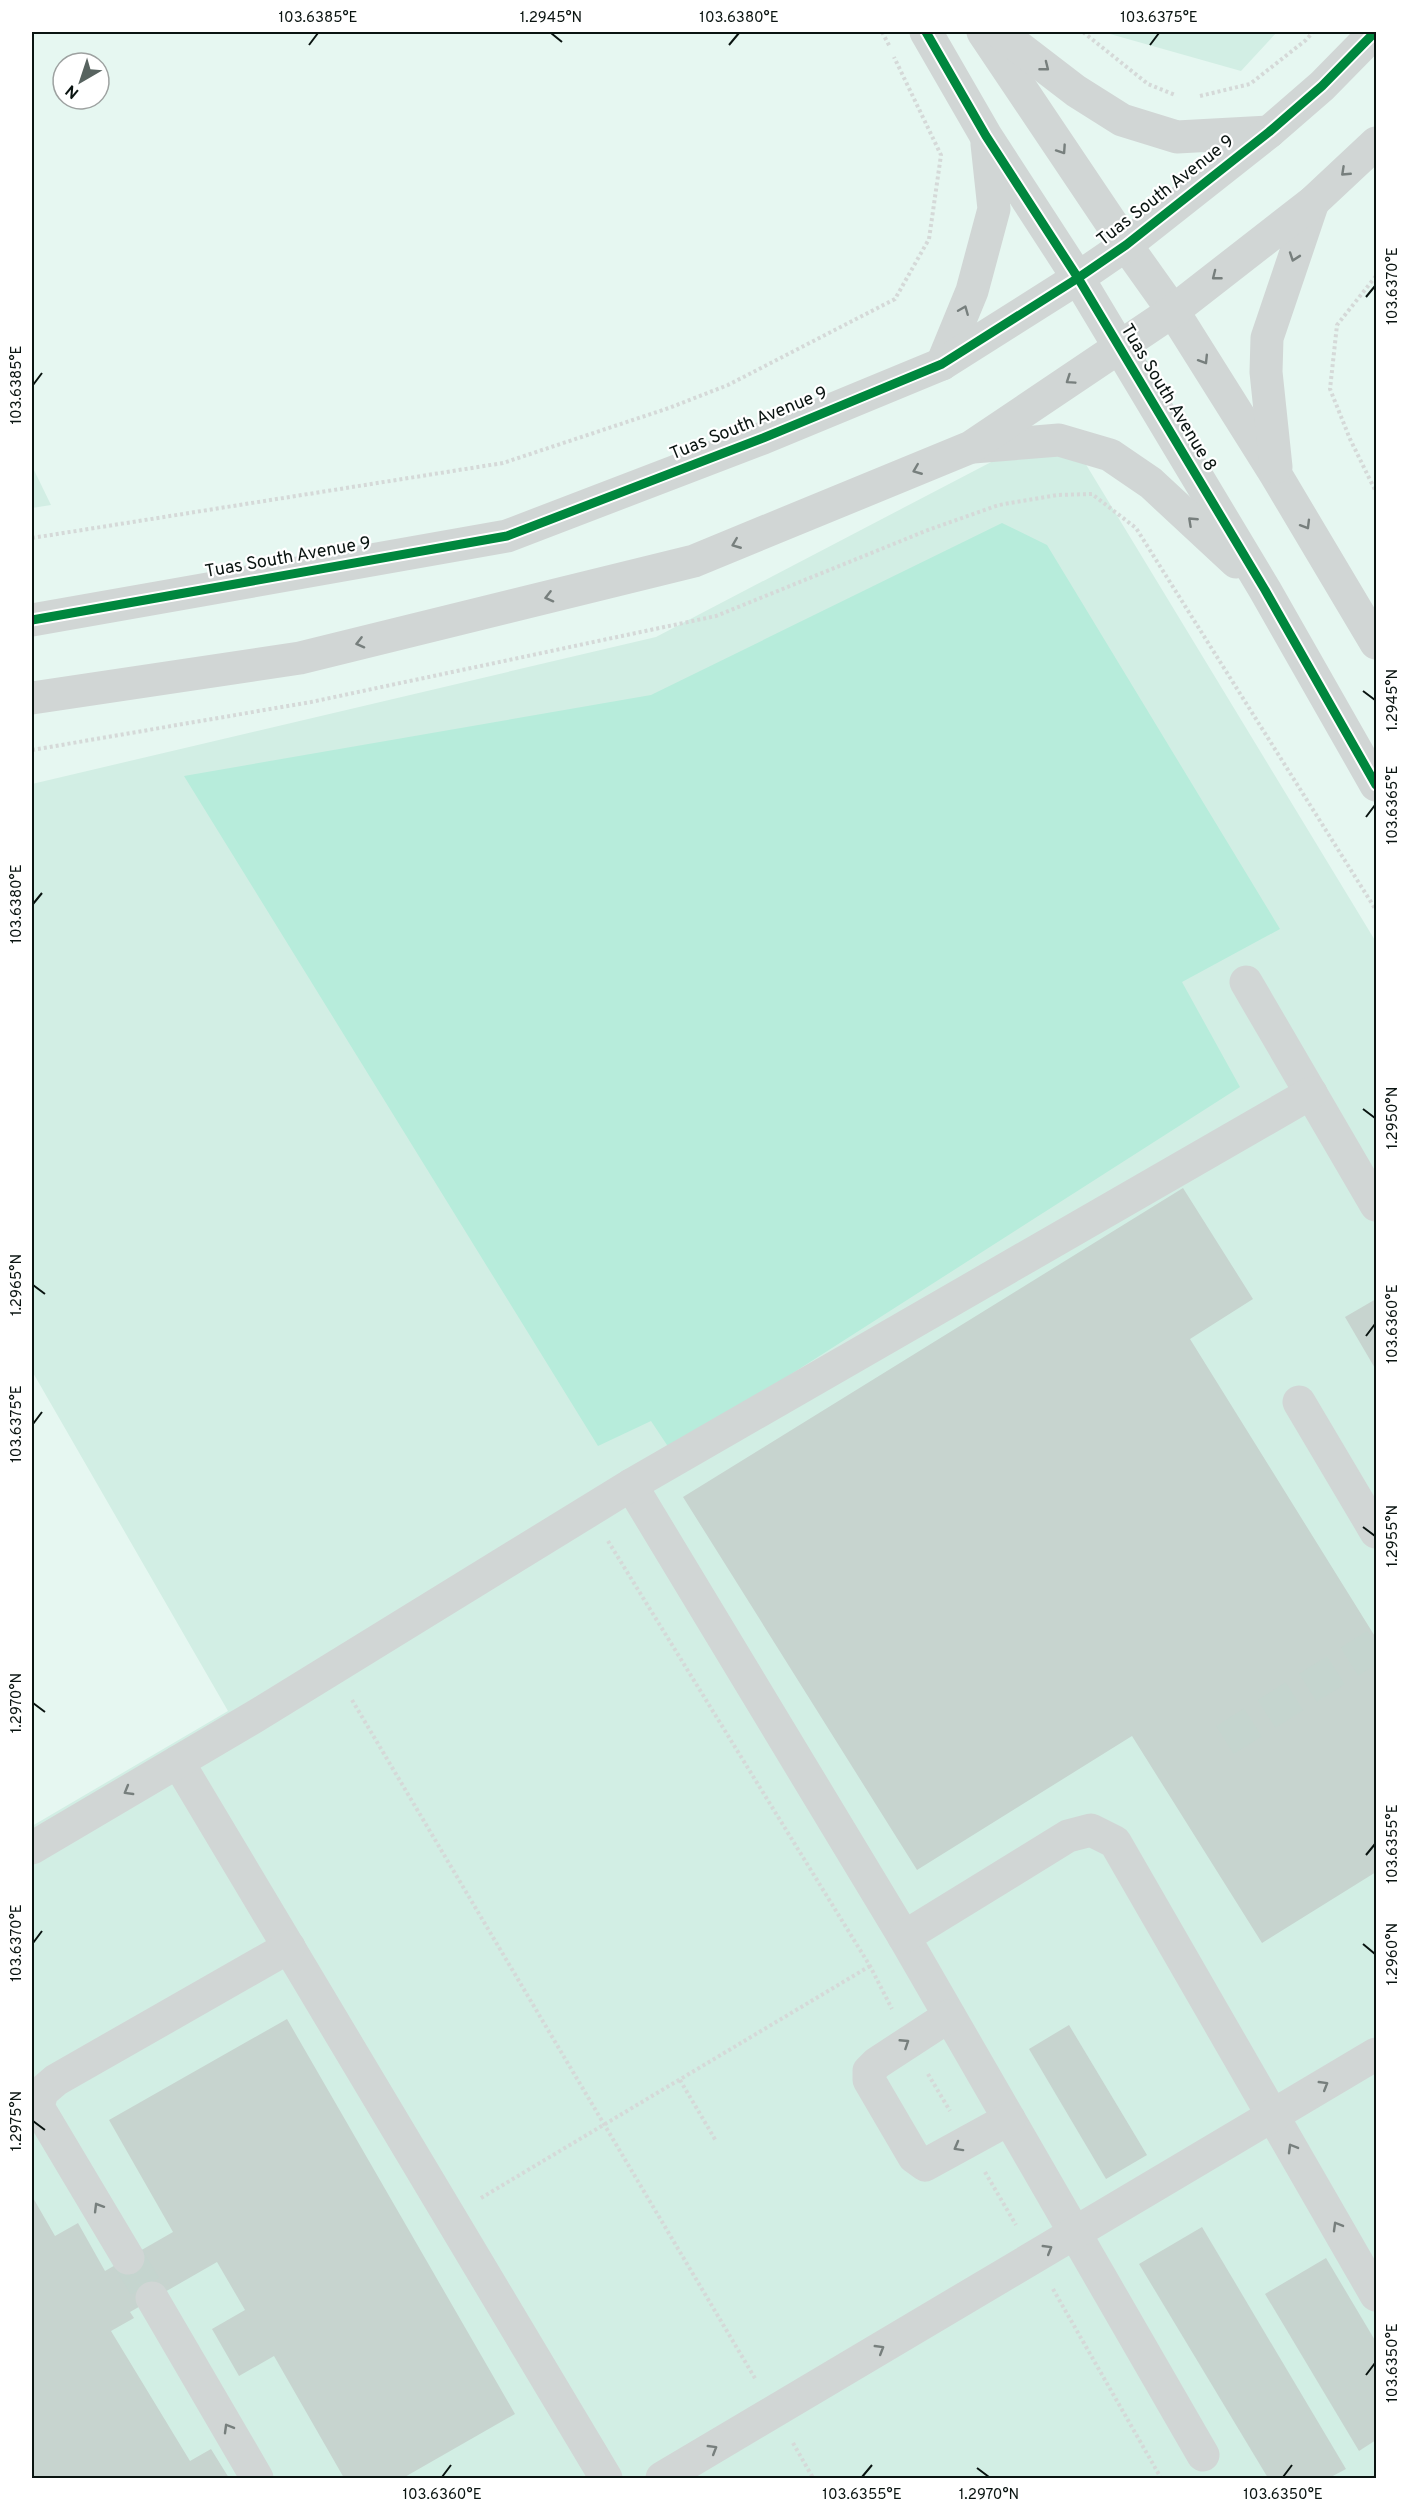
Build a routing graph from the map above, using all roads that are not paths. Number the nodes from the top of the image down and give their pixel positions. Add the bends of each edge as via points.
1 (926, 32) edge
2 (983, 32) edge
3 (999, 32) edge
4 (1375, 32) edge
5 (1269, 132) junction
6 (986, 136) junction
7 (1377, 143) edge
8 (1312, 202) junction
9 (1126, 244) junction
10 (1078, 278) junction
11 (1173, 310) junction
12 (1118, 347) junction
13 (942, 364) junction
14 (971, 447) junction
15 (1276, 475) junction
16 (1265, 590) junction
17 (32, 620) edge
18 (1377, 643) edge
19 (32, 698) edge
20 (1377, 785) edge
21 (1246, 982) dead end
22 (1311, 1094) junction
23 (1377, 1205) edge
24 (1299, 1402) dead end
25 (631, 1485) junction
26 (1377, 1532) edge
27 (178, 1762) junction
28 (32, 1848) edge
29 (904, 1937) junction
30 (289, 1947) junction
31 (949, 2016) junction
32 (1377, 2054) edge
33 (1274, 2115) junction
34 (1009, 2119) junction
35 (1075, 2233) junction
36 (128, 2258) tunnel mouth
37 (1377, 2295) edge
38 (152, 2298) tunnel mouth
39 (1203, 2455) dead end
40 (257, 2478) edge
41 (606, 2478) edge
42 (662, 2478) edge

1 - 6 street, Tuas South Avenue 8
2 -> 9 street
3 -> 5 street via 1076,91 1122,120 1177,137
4 - 5 street, Tuas South Avenue 9
5 - 9 street, Tuas South Avenue 9
6 - 10 street, Tuas South Avenue 8
13 -> 6 street via 972,291 994,209
7 -> 8 street
8 -> 11 street
8 -> 15 street via 1268,338 1266,372
9 - 10 street, Tuas South Avenue 9
9 - 11 street
10 - 12 street, Tuas South Avenue 8
10 - 13 street, Tuas South Avenue 9
11 - 12 street
11 -> 15 street
12 -> 14 street
12 - 16 street, Tuas South Avenue 8
13 - 17 street, Tuas South Avenue 9 via 507,536
16 -> 14 street via 1151,483 1110,455 1059,440
14 -> 19 street via 694,561 300,658
15 -> 18 street
16 - 20 street, Tuas South Avenue 8
21 - 22 street
22 - 23 street
22 - 25 street
24 - 26 street
25 - 27 street
25 - 29 street
27 -> 28 street
27 - 30 street
29 - 31 street
29 - 33 street via 1068,1836 1091,1830 1115,1842
36 -> 30 street via 38,2107 42,2092 56,2080
30 - 41 street
31 - 34 street
34 -> 31 street via 925,2165 914,2157 869,2080 869,2071 877,2062
33 -> 32 street
33 - 35 street
37 -> 33 street
34 - 35 street
35 - 39 street
42 -> 35 street
40 -> 38 street

